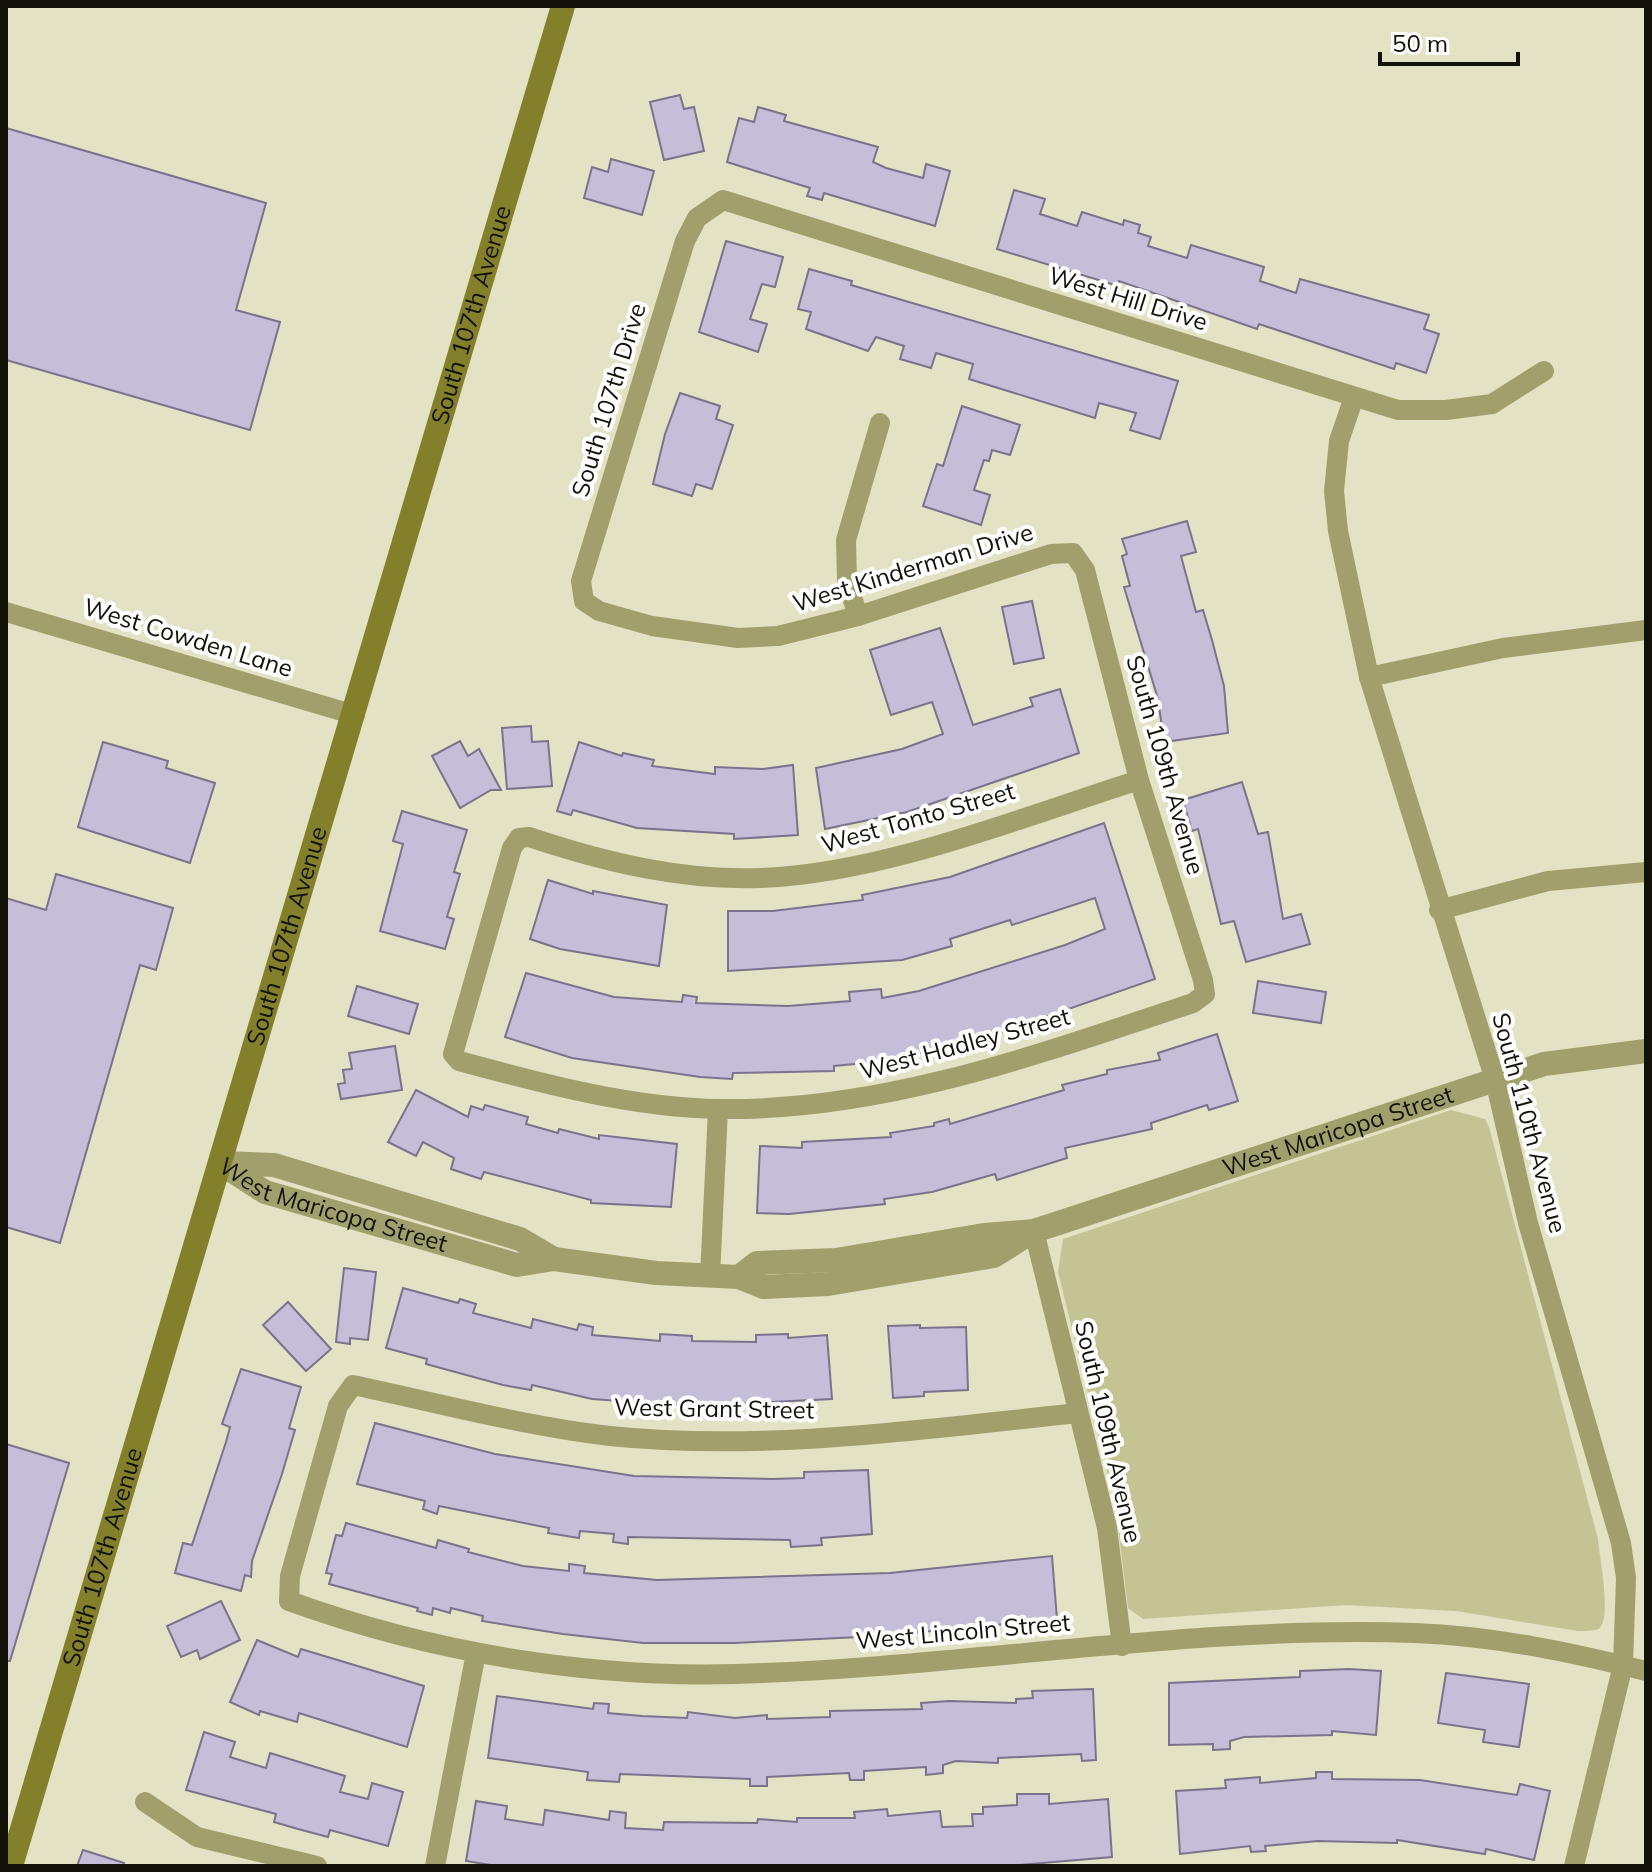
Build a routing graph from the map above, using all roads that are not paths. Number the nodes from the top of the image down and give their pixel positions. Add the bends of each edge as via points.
1 (563, 6) edge
2 (697, 218) joint
3 (1544, 371) dead end
4 (1354, 397) junction
5 (880, 423) dead end
6 (1073, 553) joint
7 (584, 601) joint
8 (6, 612) edge
9 (858, 616) junction
10 (1646, 630) edge
11 (1369, 677) junction
12 (355, 715) junction
13 (1139, 780) junction
14 (1646, 872) edge
15 (1439, 910) junction
16 (1205, 994) joint
17 (1646, 1051) edge
18 (453, 1054) joint
19 (1495, 1080) junction
20 (718, 1109) junction
21 (220, 1163) junction
22 (1034, 1231) junction
23 (710, 1277) junction
24 (1078, 1413) junction
25 (289, 1601) joint
26 (1122, 1646) junction
27 (476, 1653) junction
28 (1623, 1665) junction
29 (1646, 1671) edge
30 (145, 1802) dead end
31 (11, 1866) edge
32 (317, 1866) edge
33 (435, 1866) edge
34 (1574, 1866) edge

1 - 12 main road, South 107th Avenue
2 - 4 street, West Hill Drive via 723,200
2 - 7 street, South 107th Drive via 685,241 581,581
3 - 4 street, West Hill Drive via 1492,404 1398,410
4 - 11 street, South 110th Avenue via 1339,441 1334,491
5 - 9 street via 846,540 847,581
6 - 9 street, West Kinderman Drive via 1051,554
6 - 13 street, South 109th Avenue via 1085,570
7 - 9 street, West Kinderman Drive via 599,611 652,626 738,638 778,636
8 - 12 street, West Cowden Lane
10 - 11 street via 1503,648
11 - 15 street, South 110th Avenue
12 - 21 main road, South 107th Avenue
13 - 16 street, South 109th Avenue
13 - 18 street, West Tonto Street via 894,856 815,874 726,878 666,872 519,838
14 - 15 street via 1548,881
15 - 19 street, South 110th Avenue
16 - 20 street, West Hadley Street via 1193,1003 954,1078 851,1102
17 - 19 street, West Maricopa Street via 1544,1064
18 - 20 street, West Hadley Street via 459,1061 550,1085
19 - 22 street, West Maricopa Street
19 - 28 street, South 110th Avenue via 1528,1223 1621,1543 1626,1590
20 - 23 street
21 - 23 street, West Maricopa Street via 265,1192 517,1265 554,1259
21 - 31 main road, South 107th Avenue
22 - 23 street, West Maricopa Street via 836,1260 757,1263 739,1277
22 - 24 street, South 109th Avenue
24 - 25 street, West Grant Street via 797,1439 707,1440 610,1436 353,1385 338,1406 290,1576
24 - 26 street, South 109th Avenue via 1107,1528
25 - 27 street, West Lincoln Street
26 - 27 street, West Lincoln Street via 732,1674 615,1670
26 - 28 street, West Lincoln Street via 1289,1633 1417,1633 1510,1641
27 - 33 street
28 - 29 street, West Lincoln Street
28 - 34 street, South 110th Avenue
30 - 32 street via 197,1837

